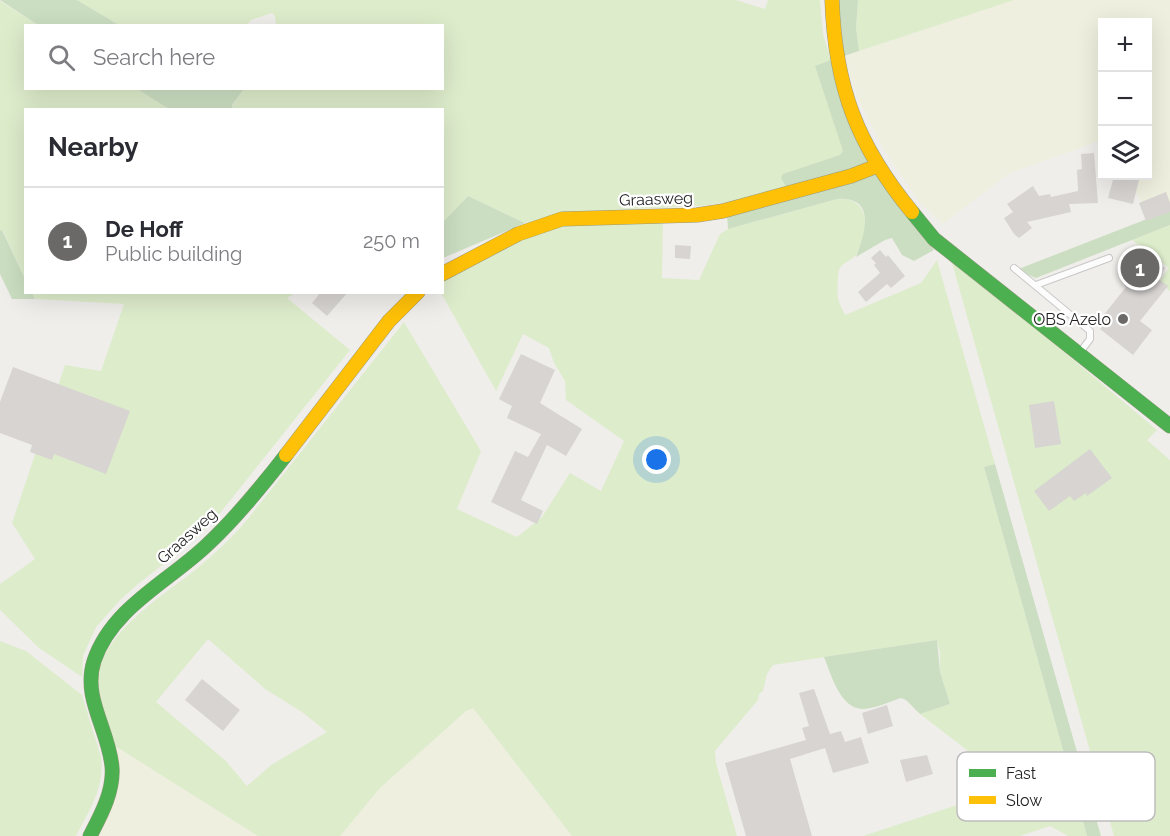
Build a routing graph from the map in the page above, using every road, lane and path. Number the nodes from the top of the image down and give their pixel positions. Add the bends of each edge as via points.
1 (832, 0) edge
2 (877, 166) junction
3 (1109, 258) dead end
4 (1014, 268) dead end
5 (444, 273) edge
6 (1036, 285) junction
7 (416, 294) edge
8 (1078, 354) junction
9 (1170, 426) edge
10 (90, 836) edge

1 - 2 street via 835,54 854,120
2 - 5 street, Graasweg via 723,211 562,219 518,234
2 - 8 street via 934,239
3 - 6 lane
4 - 6 lane
6 - 8 lane via 1090,331 1090,339
7 - 10 street, Graasweg via 222,530 146,593 103,641 91,668 90,688 109,749 112,776 101,815
8 - 9 street

